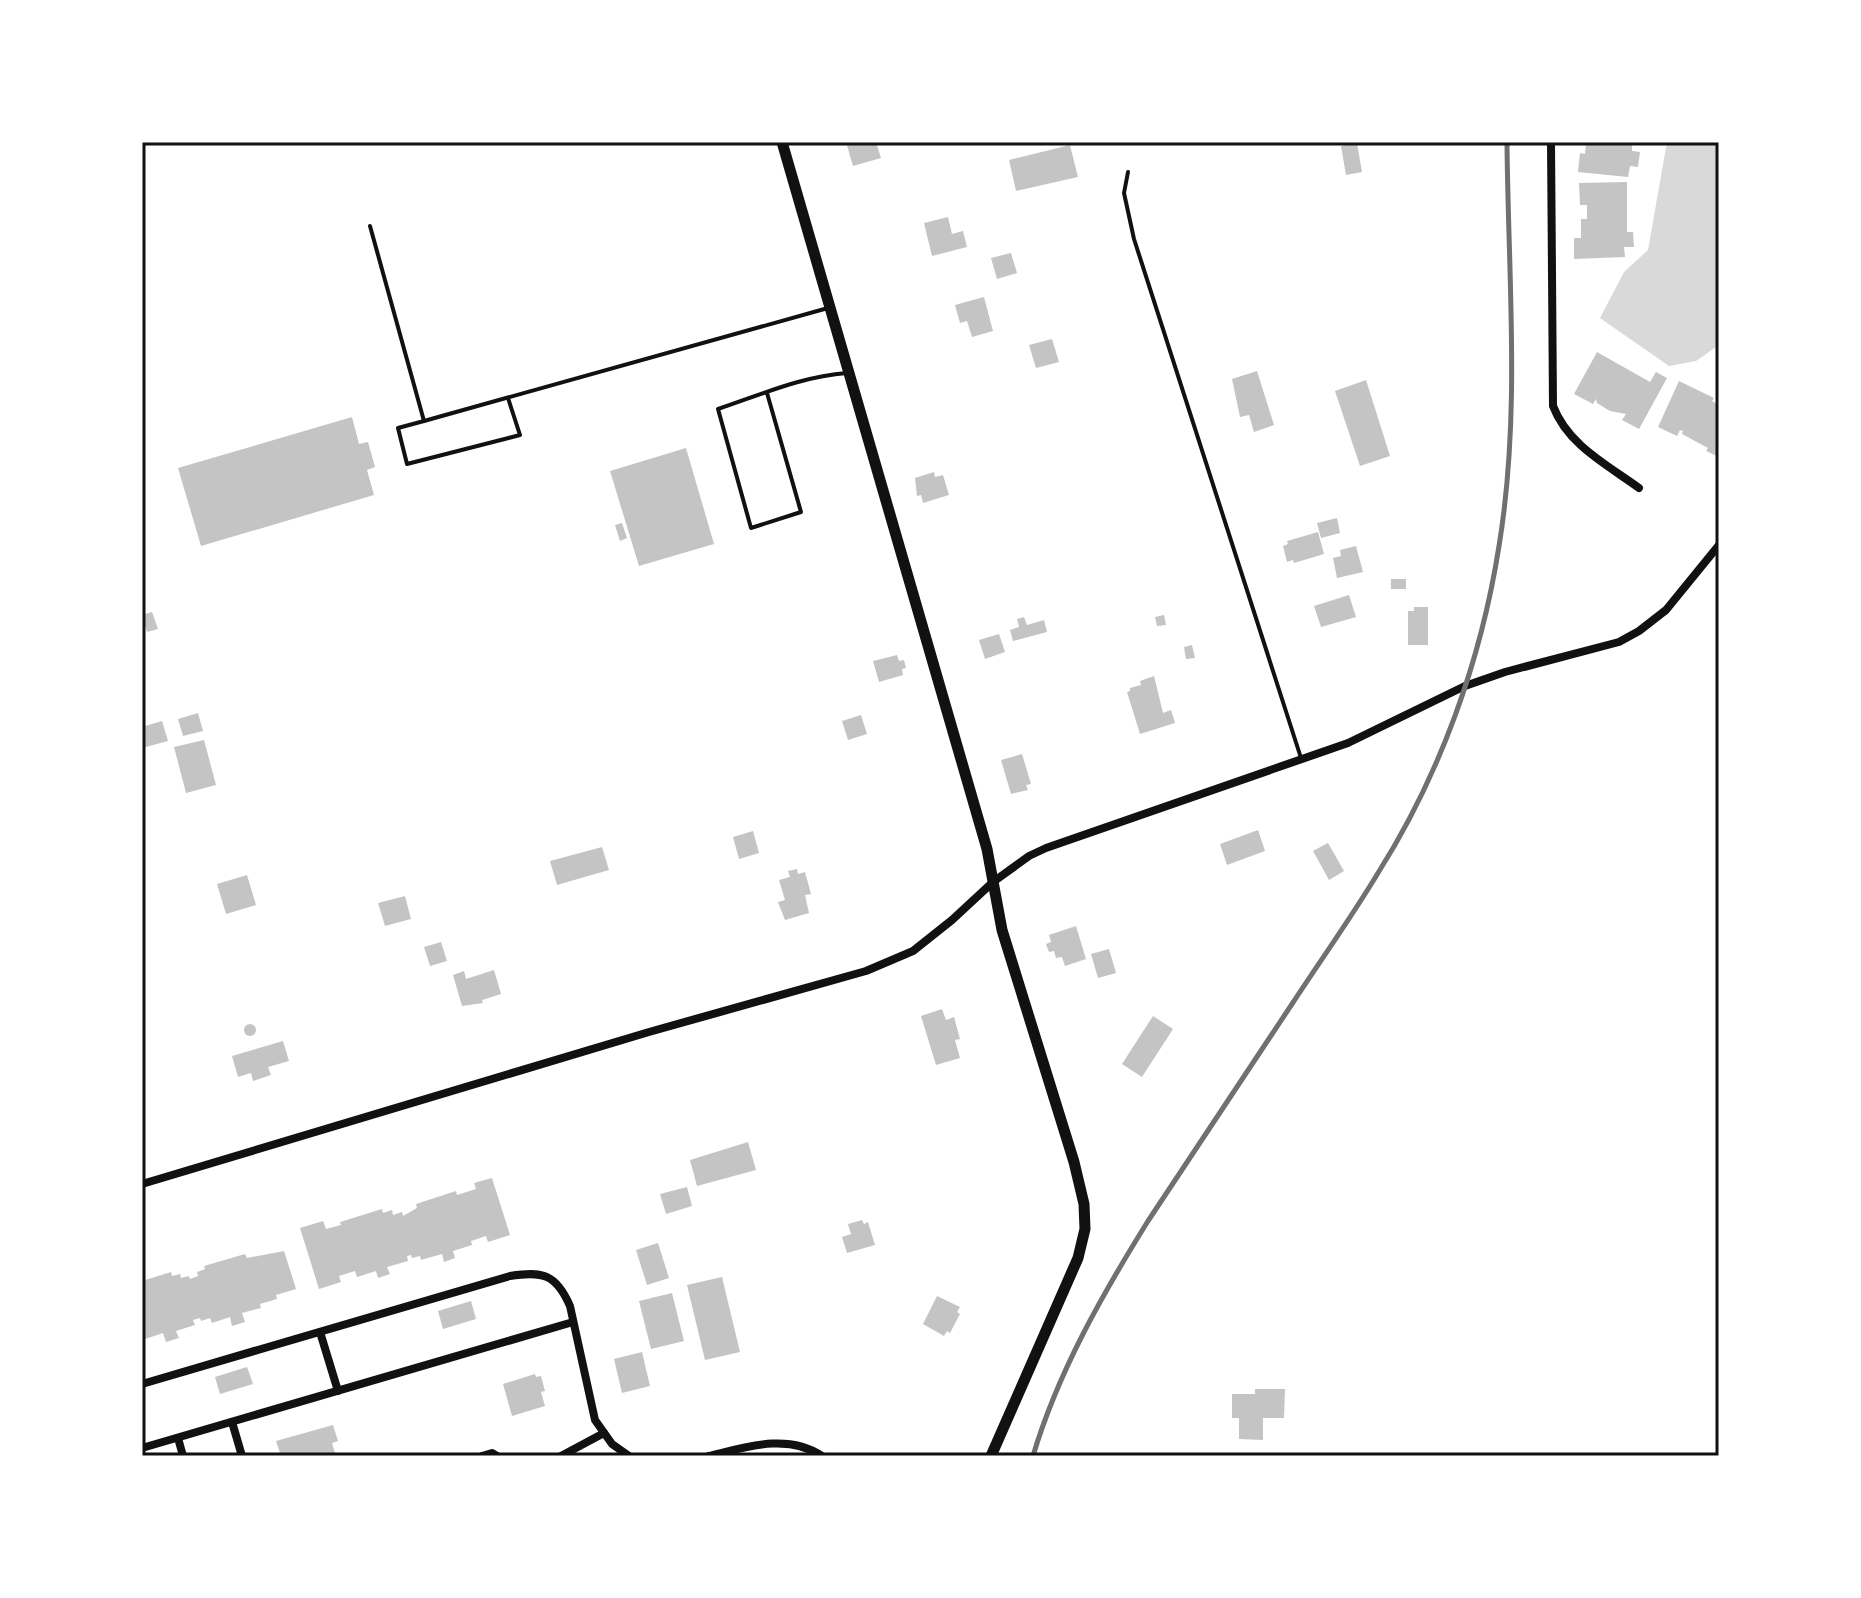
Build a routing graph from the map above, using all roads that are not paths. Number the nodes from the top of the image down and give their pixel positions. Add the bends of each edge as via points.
1 (782, 142) edge
2 (1551, 142) edge
3 (1128, 172) dead end
4 (370, 226) dead end
5 (831, 308) junction
6 (850, 373) junction
7 (767, 393) junction
8 (508, 398) junction
9 (424, 421) junction
10 (1639, 488) dead end
11 (1719, 545) edge
12 (1302, 760) junction
13 (993, 882) junction
14 (142, 1184) edge
15 (573, 1322) junction
16 (320, 1332) junction
17 (142, 1384) edge
18 (338, 1391) junction
19 (232, 1422) junction
20 (604, 1433) junction
21 (178, 1438) junction
22 (142, 1448) edge
23 (183, 1456) edge
24 (242, 1456) edge
25 (482, 1456) edge
26 (497, 1456) edge
27 (561, 1456) edge
28 (629, 1456) edge
29 (709, 1456) edge
30 (822, 1456) edge
31 (991, 1456) edge

1 - 5 street
2 - 10 street via 1553,406 1561,426 1582,447
3 - 12 lane via 1124,193 1134,239
4 - 9 lane
5 - 6 street
5 - 8 lane
6 - 7 lane via 823,375
6 - 13 street
7 - 7 lane via 718,409 751,528 801,512
8 - 9 lane
8 - 9 lane via 520,435 407,464 398,428
11 - 12 street via 1666,610 1619,642 1465,686
12 - 13 street via 1046,848
13 - 14 street via 913,951 866,971
13 - 31 street via 1006,942 1074,1162 1085,1229 1078,1258
15 - 16 street via 564,1291 550,1277 530,1273
15 - 18 street
15 - 20 street via 595,1420
16 - 17 street
16 - 18 street
18 - 19 street
19 - 21 street
19 - 24 street
20 - 27 street
20 - 28 street
21 - 22 street
21 - 23 street
25 - 26 street
29 - 30 street via 792,1443

